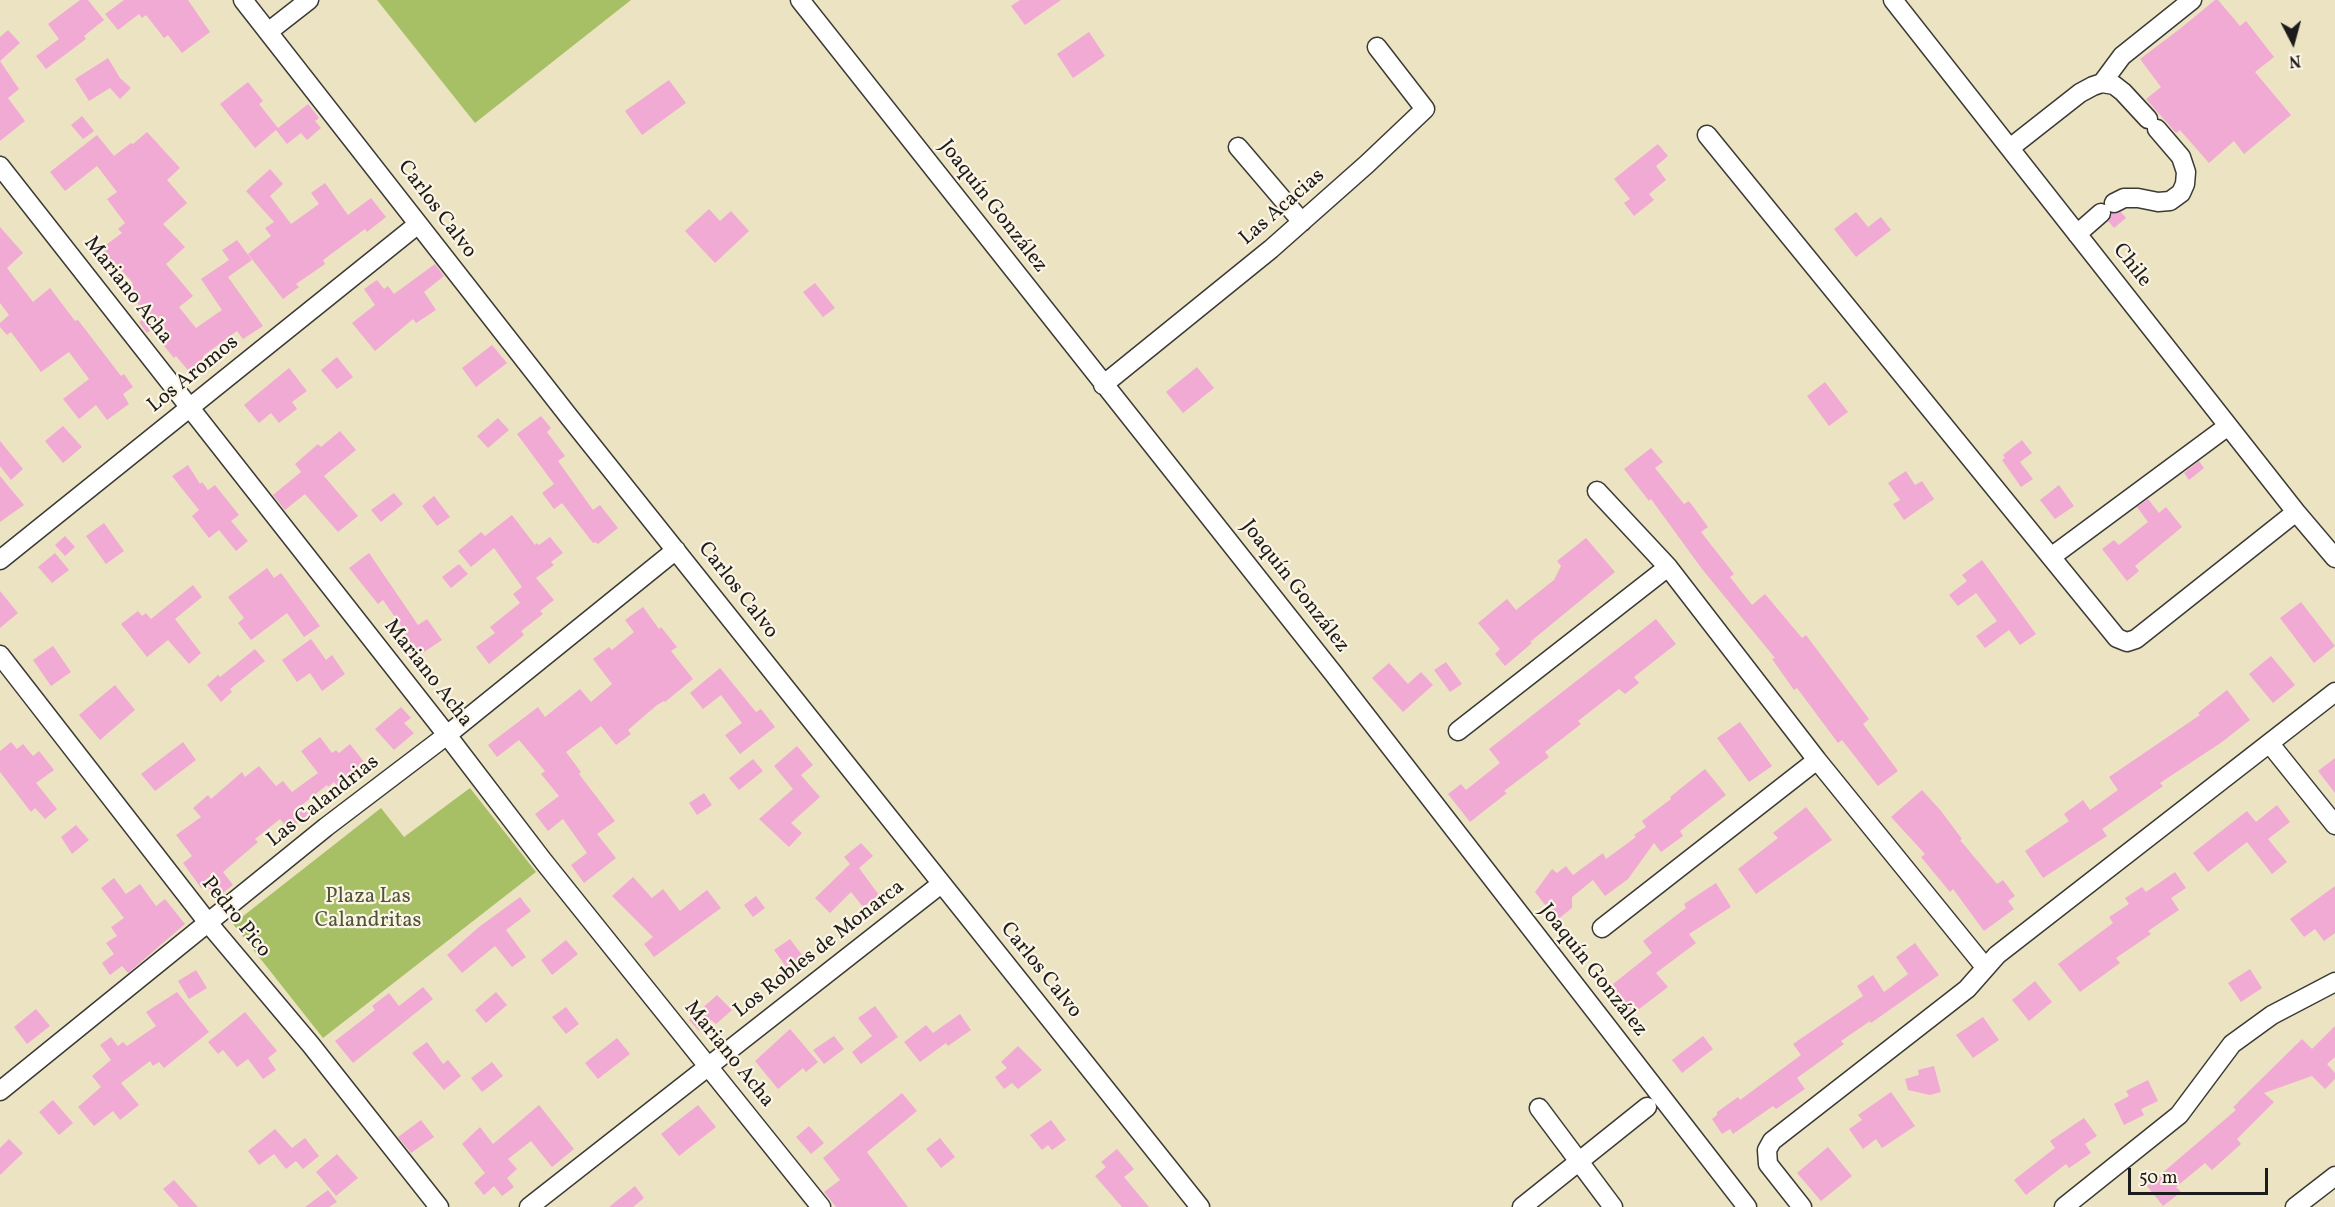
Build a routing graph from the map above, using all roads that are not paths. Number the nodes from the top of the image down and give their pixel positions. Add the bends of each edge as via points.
1 (243, 0) edge
2 (309, 0) edge
3 (800, 0) edge
4 (1893, 0) edge
5 (2192, 0) edge
6 (268, 32) junction
7 (1377, 47) dead end
8 (2102, 83) junction
9 (1707, 135) dead end
10 (1238, 147) dead end
11 (2010, 148) junction
12 (0, 166) edge
13 (1302, 222) junction
14 (417, 225) junction
15 (2078, 234) junction
16 (1103, 385) junction
17 (189, 407) junction
18 (2228, 426) junction
19 (1597, 491) dead end
20 (2296, 512) junction
21 (676, 550) junction
22 (2051, 557) junction
23 (2335, 558) edge
24 (0, 560) edge
25 (1668, 567) junction
26 (0, 655) edge
27 (2335, 692) edge
28 (1458, 731) dead end
29 (447, 735) junction
30 (2270, 744) junction
31 (1817, 760) junction
32 (2335, 825) edge
33 (941, 884) junction
34 (209, 924) junction
35 (1602, 928) dead end
36 (1985, 967) junction
37 (2335, 982) edge
38 (709, 1066) junction
39 (0, 1091) edge
40 (1647, 1107) dead end
41 (1539, 1108) dead end
42 (1578, 1161) junction
43 (2335, 1176) edge
44 (1199, 1206) edge
45 (439, 1207) edge
46 (529, 1207) edge
47 (821, 1207) edge
48 (1522, 1207) edge
49 (1613, 1207) edge
50 (1747, 1207) edge
51 (1802, 1207) edge
52 (2064, 1207) edge
53 (2295, 1207) edge

1 - 6 street, Carlos Calvo
2 - 6 street
3 - 16 street, Joaquín González
4 - 11 street, Chile
5 - 8 street via 2122,56
6 - 14 street, Carlos Calvo
7 - 13 street, Las Acacias via 1425,109
8 - 11 street via 2080,93
8 - 15 street via 2123,92 2181,157 2185,184 2170,201 2124,198
9 - 22 street
10 - 13 street
11 - 15 street, Chile
12 - 17 street, Mariano Acha
13 - 16 street, Las Acacias
14 - 17 street, Los Aromos
14 - 21 street, Carlos Calvo
15 - 18 street, Chile
16 - 50 street, Joaquín González via 1333,673
17 - 24 street, Los Aromos
17 - 29 street, Mariano Acha
18 - 20 street, Chile
18 - 22 street
19 - 25 street
20 - 22 street via 2136,639 2127,642 2116,638
20 - 23 street, Chile
21 - 29 street, Las Calandrias
21 - 33 street, Carlos Calvo
25 - 28 street
25 - 31 street
26 - 34 street, Pedro Pico
27 - 30 street
29 - 34 street, Las Calandrias via 326,827
29 - 38 street, Mariano Acha
30 - 32 street
30 - 36 street
31 - 35 street
31 - 36 street
33 - 38 street, Los Robles de Monarca
33 - 44 street, Carlos Calvo
34 - 39 street, Las Calandrias
34 - 45 street, Pedro Pico
36 - 51 street via 1967,989 1772,1141 1767,1150 1768,1164
37 - 52 street via 2272,1015 2232,1044 2179,1115
38 - 46 street, Los Robles de Monarca
38 - 47 street, Mariano Acha
40 - 42 street
41 - 42 street
42 - 48 street
42 - 49 street
43 - 53 street

